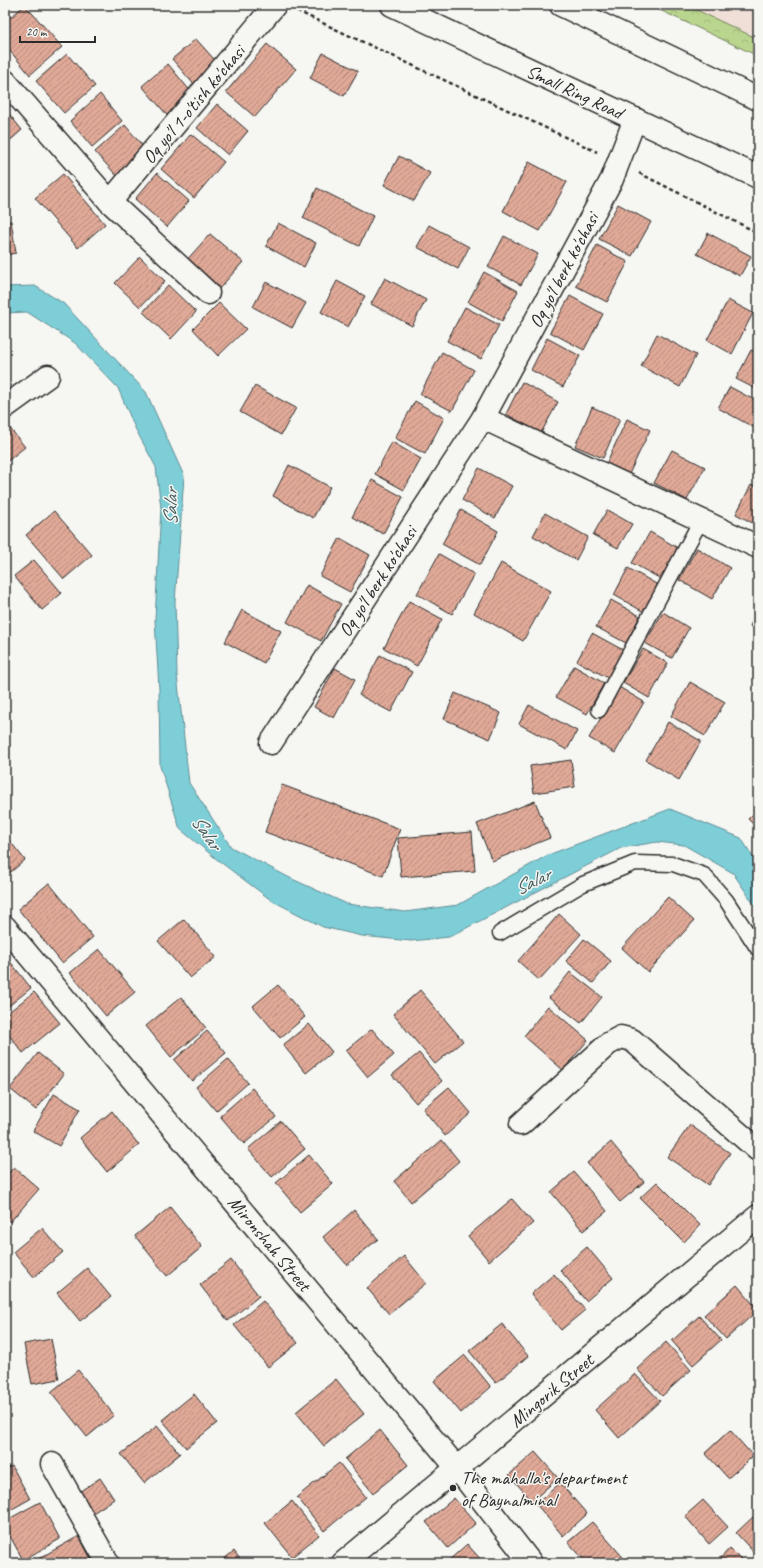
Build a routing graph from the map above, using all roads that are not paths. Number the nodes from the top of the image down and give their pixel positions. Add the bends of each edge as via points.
1 (392, 5) edge
2 (561, 5) edge
3 (283, 7) edge
4 (5, 81) edge
5 (758, 99) edge
6 (635, 119) junction
7 (758, 177) edge
8 (110, 202) junction
9 (208, 293) dead end
10 (48, 376) dead end
11 (5, 406) edge
12 (483, 418) junction
13 (701, 520) junction
14 (758, 547) edge
15 (599, 710) dead end
16 (271, 743) dead end
17 (5, 927) edge
18 (500, 933) dead end
19 (758, 949) edge
20 (521, 1124) dead end
21 (758, 1150) edge
22 (758, 1216) edge
23 (52, 1464) dead end
24 (457, 1468) junction
25 (108, 1563) edge
26 (343, 1563) edge
27 (531, 1563) edge

1 - 6 main road, Small Ring Road
2 - 5 main road
3 - 8 main road, Oq yo'l 1-o'tish ko'chasi
4 - 8 main road
6 - 7 main road, Small Ring Road
6 - 12 main road, Oq yo'l berk ko'chasi via 612,179
8 - 9 main road
10 - 11 main road
12 - 13 main road
12 - 16 main road, Oq yo'l berk ko'chasi
13 - 14 main road
13 - 15 lane
17 - 24 main road, Mironshah Street
18 - 19 lane via 583,884 635,863 673,864 704,875 726,900
20 - 21 main road via 608,1044 620,1037 632,1040
22 - 24 main road, Mingorik Street
23 - 25 main road
24 - 26 main road, Mingorik Street
24 - 27 main road, Mironshah Street

